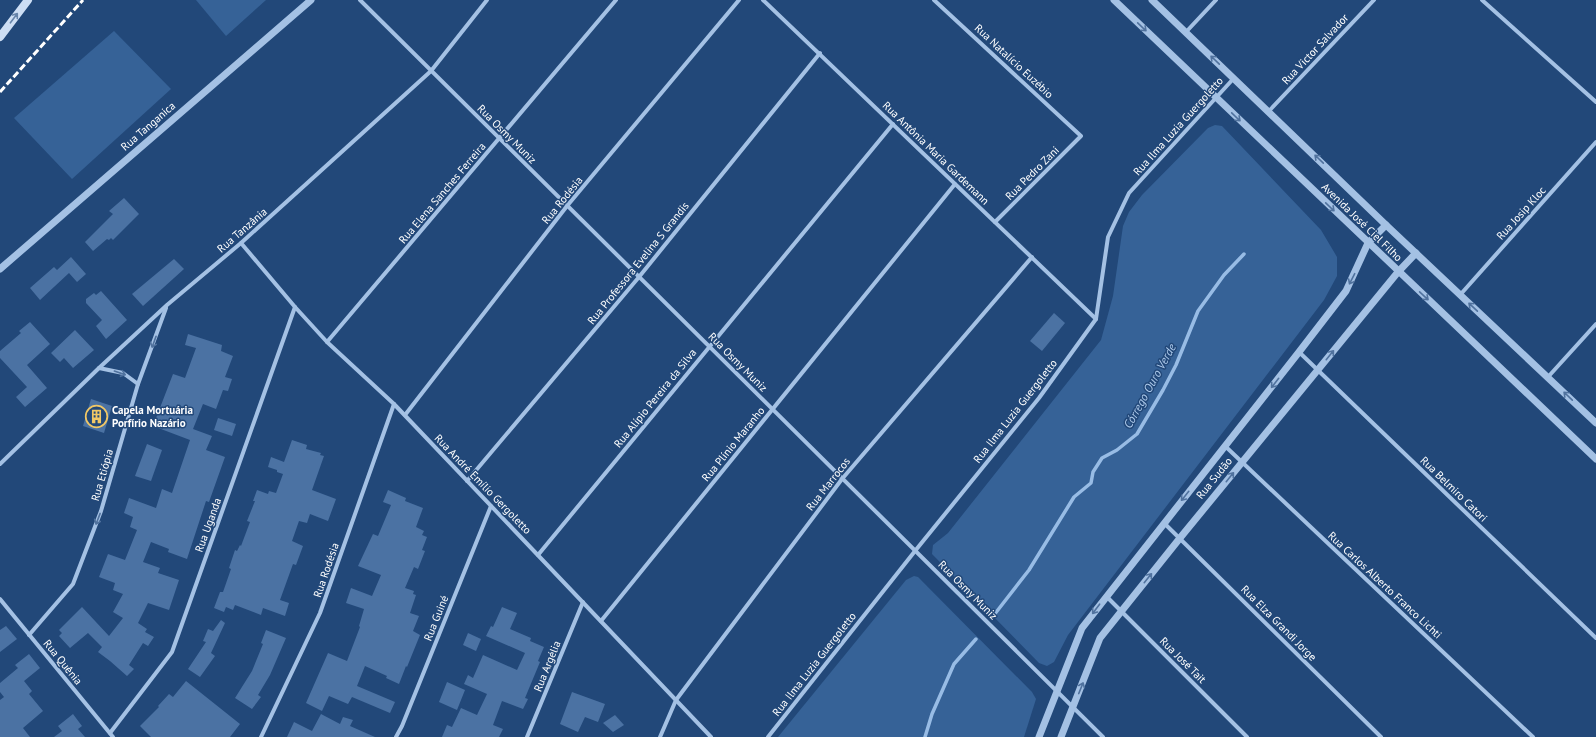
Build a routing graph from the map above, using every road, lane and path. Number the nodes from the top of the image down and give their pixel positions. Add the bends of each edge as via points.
1 (28, 0) edge
2 (311, 0) edge
3 (360, 0) edge
4 (487, 0) edge
5 (616, 0) edge
6 (739, 0) edge
7 (763, 0) edge
8 (934, 0) edge
9 (1114, 0) edge
10 (1152, 0) edge
11 (1216, 0) edge
12 (1374, 0) edge
13 (1482, 0) edge
14 (1186, 32) junction
15 (0, 37) edge
16 (820, 53) junction
17 (431, 71) junction
18 (1234, 78) junction
19 (1215, 97) junction
20 (1596, 102) edge
21 (1269, 111) junction
22 (893, 124) junction
23 (1081, 136) joint
24 (500, 139) junction
25 (1596, 142) edge
26 (955, 184) junction
27 (568, 206) junction
28 (995, 222) junction
29 (1386, 225) junction
30 (241, 243) junction
31 (1368, 243) junction
32 (1416, 253) junction
33 (1032, 257) junction
34 (0, 269) edge
35 (1398, 272) junction
36 (639, 277) junction
37 (1460, 295) junction
38 (167, 306) junction
39 (294, 307) junction
40 (1096, 319) junction
41 (1596, 324) edge
42 (327, 342) junction
43 (709, 347) junction
44 (1299, 352) junction
45 (99, 368) junction
46 (1317, 370) junction
47 (1548, 377) junction
48 (138, 384) junction
49 (394, 404) junction
50 (772, 410) junction
51 (405, 415) junction
52 (1596, 423) edge
53 (1225, 446) junction
54 (1596, 459) edge
55 (1242, 461) junction
56 (0, 464) edge
57 (842, 479) junction
58 (467, 481) junction
59 (491, 506) junction
60 (1164, 523) junction
61 (1180, 538) junction
62 (915, 551) junction
63 (538, 555) junction
64 (1106, 596) junction
65 (0, 599) edge
66 (583, 602) junction
67 (1121, 611) junction
68 (601, 621) junction
69 (29, 635) junction
70 (1596, 638) edge
71 (1057, 692) junction
72 (676, 700) junction
73 (1073, 707) junction
74 (111, 735) edge
75 (1531, 736) edge
76 (261, 737) edge
77 (396, 737) edge
78 (527, 737) edge
79 (660, 737) edge
80 (711, 737) edge
81 (768, 737) edge
82 (1040, 737) edge
83 (1061, 737) edge
84 (1103, 737) edge
85 (1247, 737) edge
86 (1381, 737) edge

15 -> 1 main road
2 - 34 street, Rua Tanganica
3 - 17 street, Rua Osmy Muniz
4 - 17 street, Rua Tanzânia
5 - 24 street, Rua Elena Sanches Ferreira
6 - 27 street, Rua Rodésia
7 - 16 street, Rua Antônia Maria Gardemann
8 - 23 street, Rua Natalício Euzébio
9 -> 19 street, Avenida José Ciel Filho
10 - 14 street, Avenida José Ciel Filho
11 - 14 street
12 - 21 street, Rua Victor Salvador
13 - 20 street
18 -> 14 street, Avenida José Ciel Filho
16 - 22 street, Rua Antônia Maria Gardemann
16 - 36 street, Rua Professora Evelina S Grandis
17 - 24 street, Rua Osmy Muniz
17 - 30 street, Rua Tanzânia
18 - 19 street, Rua Ilma Luzia Guergoletto
18 - 21 street, Avenida José Ciel Filho
19 -> 31 street, Avenida José Ciel Filho
19 - 40 street, Rua Ilma Luzia Guergoletto via 1129,193 1108,237
29 -> 21 street, Avenida José Ciel Filho
22 - 26 street, Rua Antônia Maria Gardemann
22 - 43 street, Rua Alípio Pereira da Silva
23 - 28 street, Rua Pedro Zani
24 - 27 street, Rua Osmy Muniz
24 - 42 street, Rua Elena Sanches Ferreira
25 - 37 street, Rua Josip Kloc
26 - 28 street, Rua Antônia Maria Gardemann
26 - 50 street, Rua Plínio Maranho
27 - 36 street, Rua Osmy Muniz
27 - 51 street, Rua Rodésia
28 - 33 street, Rua Antônia Maria Gardemann
29 - 31 street, Rua Sudão
29 - 32 street, Avenida José Ciel Filho
30 - 38 street, Rua Tanzânia
30 - 39 street, Rua André Emílio Gergoletto
31 - 35 street, Avenida José Ciel Filho
31 -> 44 street, Rua Sudão via 1346,290
32 - 35 street, Rua Sudão
32 - 37 street, Avenida José Ciel Filho
33 - 40 street, Rua Antônia Maria Gardemann
33 - 57 street, Rua Marrocos
46 -> 35 street, Rua Sudão
35 -> 54 street, Avenida José Ciel Filho
36 - 43 street, Rua Osmy Muniz
36 - 58 street, Rua Professora Evelina S Grandis
47 -> 37 street, Avenida José Ciel Filho
38 - 45 street, Rua Tanzânia
38 -> 48 street, Rua Etiópia
39 - 42 street, Rua André Emílio Gergoletto
39 - 74 street, Rua Uganda via 172,652
40 - 62 street, Rua Ilma Luzia Guergoletto via 1039,398
41 - 47 street
42 - 49 street, Rua André Emílio Gergoletto
43 - 50 street, Rua Osmy Muniz
43 - 63 street, Rua Alípio Pereira da Silva
44 - 46 street, Rua Belmiro Catori
44 -> 53 street, Rua Sudão
45 -> 48 street via 124,373
45 - 56 street, Rua Tanzânia
46 - 55 street, Rua Sudão
46 - 70 street, Rua Belmiro Catori
52 -> 47 street, Avenida José Ciel Filho
48 -> 69 street, Rua Etiópia via 101,510 73,584
49 - 51 street, Rua André Emílio Gergoletto
49 - 76 street, Rua Rodésia via 320,613
50 - 57 street, Rua Osmy Muniz
50 - 68 street, Rua Plínio Maranho
51 - 58 street, Rua André Emílio Gergoletto
53 - 55 street, Rua Carlos Alberto Franco Lichti
53 -> 60 street, Rua Sudão
61 -> 55 street, Rua Sudão
55 - 75 street, Rua Carlos Alberto Franco Lichti
57 - 62 street, Rua Osmy Muniz
57 - 72 street, Rua Marrocos
58 - 59 street, Rua André Emílio Gergoletto
59 - 63 street, Rua André Emílio Gergoletto
59 - 77 street, Rua Guiné
60 - 61 street, Rua Elza Grandi Jorge
60 - 64 street, Rua Sudão
67 -> 61 street, Rua Sudão
61 - 86 street, Rua Elza Grandi Jorge
62 - 71 street, Rua Osmy Muniz
62 - 81 street, Rua Ilma Luzia Guergoletto
63 - 66 street, Rua André Emílio Gergoletto
64 - 67 street, Rua José Tait
64 -> 71 street, Rua Sudão via 1082,628
65 - 69 street, Rua Quênia
66 - 68 street, Rua André Emílio Gergoletto
66 - 78 street, Rua Argélia
73 -> 67 street, Rua Sudão via 1100,638
67 - 85 street, Rua José Tait
68 - 72 street, Rua André Emílio Gergoletto
69 - 74 street, Rua Quênia
71 - 73 street, Rua Osmy Muniz
71 - 82 street, Rua Sudão
72 - 79 street, Rua Marrocos
72 - 80 street, Rua André Emílio Gergoletto
73 - 83 street, Rua Sudão
73 - 84 street, Rua Osmy Muniz

